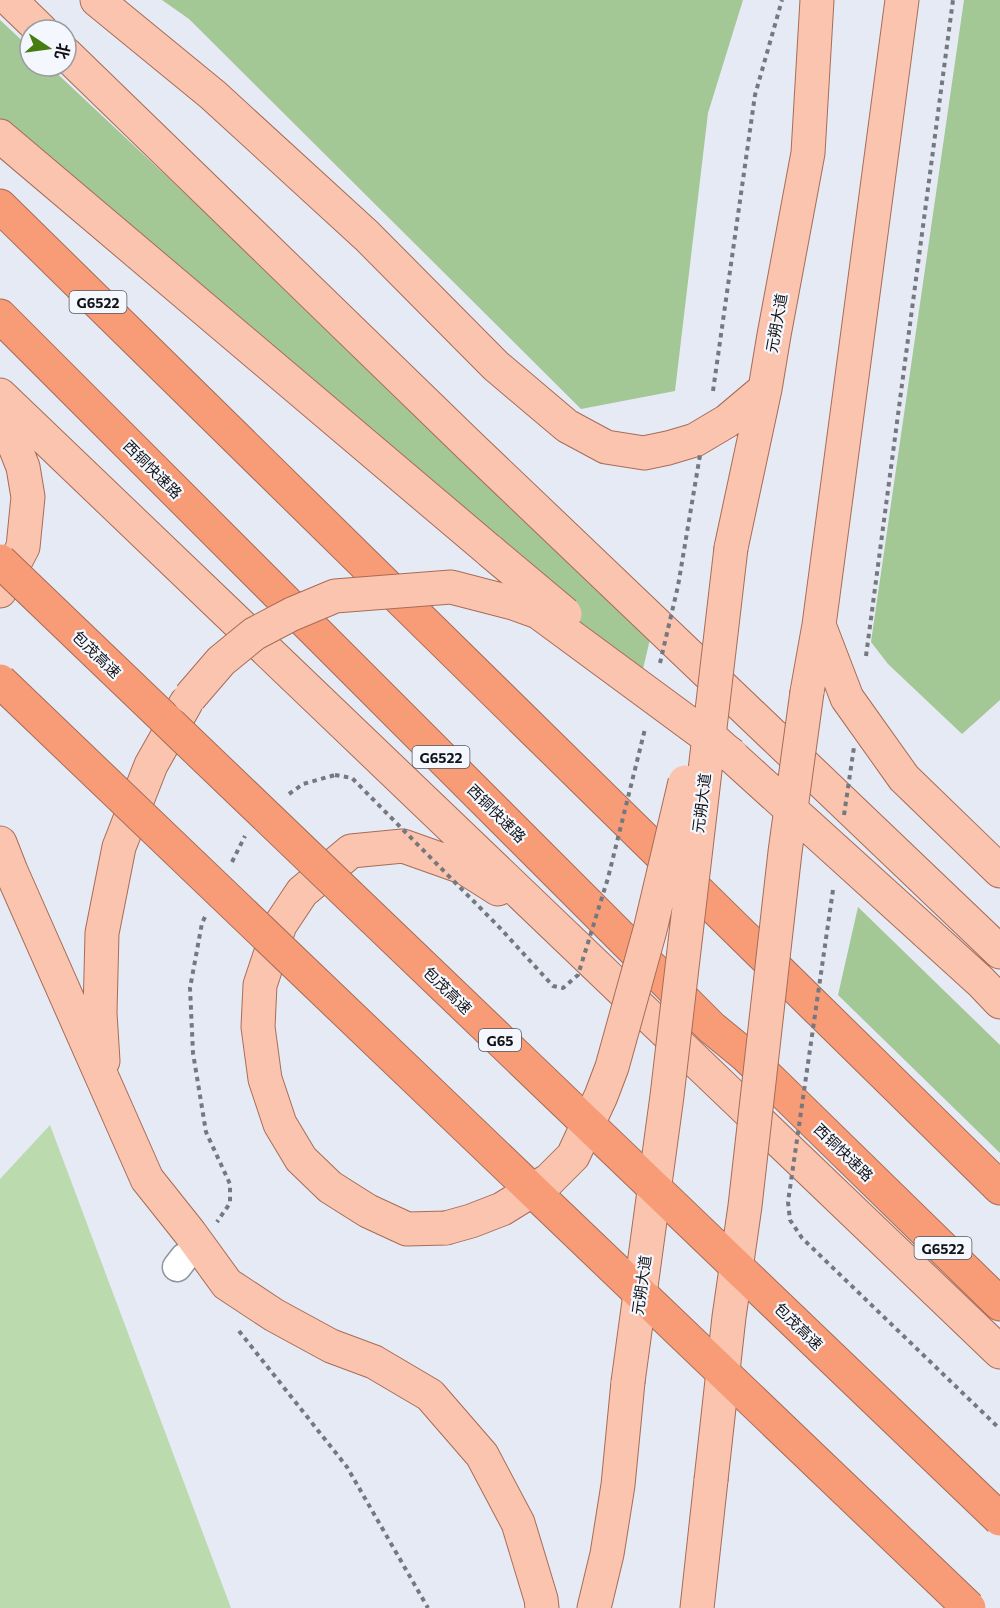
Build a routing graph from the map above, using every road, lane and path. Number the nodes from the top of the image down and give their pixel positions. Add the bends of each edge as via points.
1 (10, 0) edge
2 (97, 0) edge
3 (782, 0) edge
4 (817, 0) edge
5 (902, 0) edge
6 (953, 0) edge
7 (29, 18) edge
8 (78, 66) edge
9 (0, 136) edge
10 (0, 206) edge
11 (0, 316) edge
12 (765, 389) junction
13 (0, 395) edge
14 (0, 409) edge
15 (702, 445) junction
16 (731, 548) junction
17 (0, 561) edge
18 (0, 591) edge
19 (819, 625) junction
20 (865, 663) dead end
21 (660, 665) dead end
22 (0, 681) edge
23 (858, 713) junction
24 (647, 721) dead end
25 (732, 755) junction
26 (285, 797) dead end
27 (844, 817) dead end
28 (249, 832) dead end
29 (0, 843) edge
30 (227, 870) dead end
31 (1000, 871) edge
32 (834, 887) dead end
33 (207, 912) dead end
34 (552, 924) junction
35 (1000, 952) edge
36 (991, 992) edge
37 (1000, 1009) edge
38 (104, 1080) junction
39 (1000, 1188) edge
40 (216, 1224) dead end
41 (1000, 1304) edge
42 (1000, 1352) edge
43 (1000, 1429) edge
44 (1000, 1519) edge
45 (702, 1567) junction
46 (542, 1608) edge
47 (594, 1608) edge
48 (697, 1608) edge
49 (711, 1608) edge
50 (969, 1608) edge

1 - 7 main road
2 - 15 main road via 213,95 366,236 496,366 567,426 606,447 644,453 695,440
3 - 15 path via 754,95
4 - 12 main road, 元朔大道 via 808,153
5 - 19 main road
6 - 20 path
8 - 35 main road
9 - 25 main road, bridge
10 - 39 highway, G6522
11 - 41 highway, 西铜快速路 / G6522 via 712,1028 745,1055
12 - 15 main road
12 - 16 main road, 元朔大道
13 - 34 main road
14 - 18 main road via 23,467 28,497 23,547
15 - 21 path, bridge
16 - 34 main road, bridge via 683,792 650,930 602,1096 573,1156 549,1180 502,1209 446,1228 407,1229 330,1187 302,1159 280,1124 265,1079 258,1027 260,985 280,925 302,892 351,851 403,846 465,868
16 - 47 main road, 元朔大道, bridge via 618,1485
17 - 44 highway, 包茂高速 / G65, bridge
19 - 23 main road via 848,698
19 - 45 main road, bridge via 785,852
22 - 50 highway, bridge
23 - 27 path, bridge
23 - 31 main road via 904,778
24 - 26 path, bridge via 608,878 578,975 563,988 553,986 352,778 335,775 303,784
25 - 36 main road, bridge
25 - 38 main road, bridge via 538,612 513,603 451,587 335,596 292,614 254,634 221,661 190,697 152,765 119,847 102,933 100,1013
28 - 30 path
29 - 38 main road
32 - 43 path, bridge via 789,1202 790,1220 802,1238
33 - 40 path via 190,988 193,1053 206,1132 230,1184 230,1203
34 - 42 main road
36 - 37 main road
38 - 46 main road via 147,1179 227,1284 274,1315 331,1346 374,1362 430,1395 482,1455 518,1523
45 - 48 main road
45 - 49 main road

